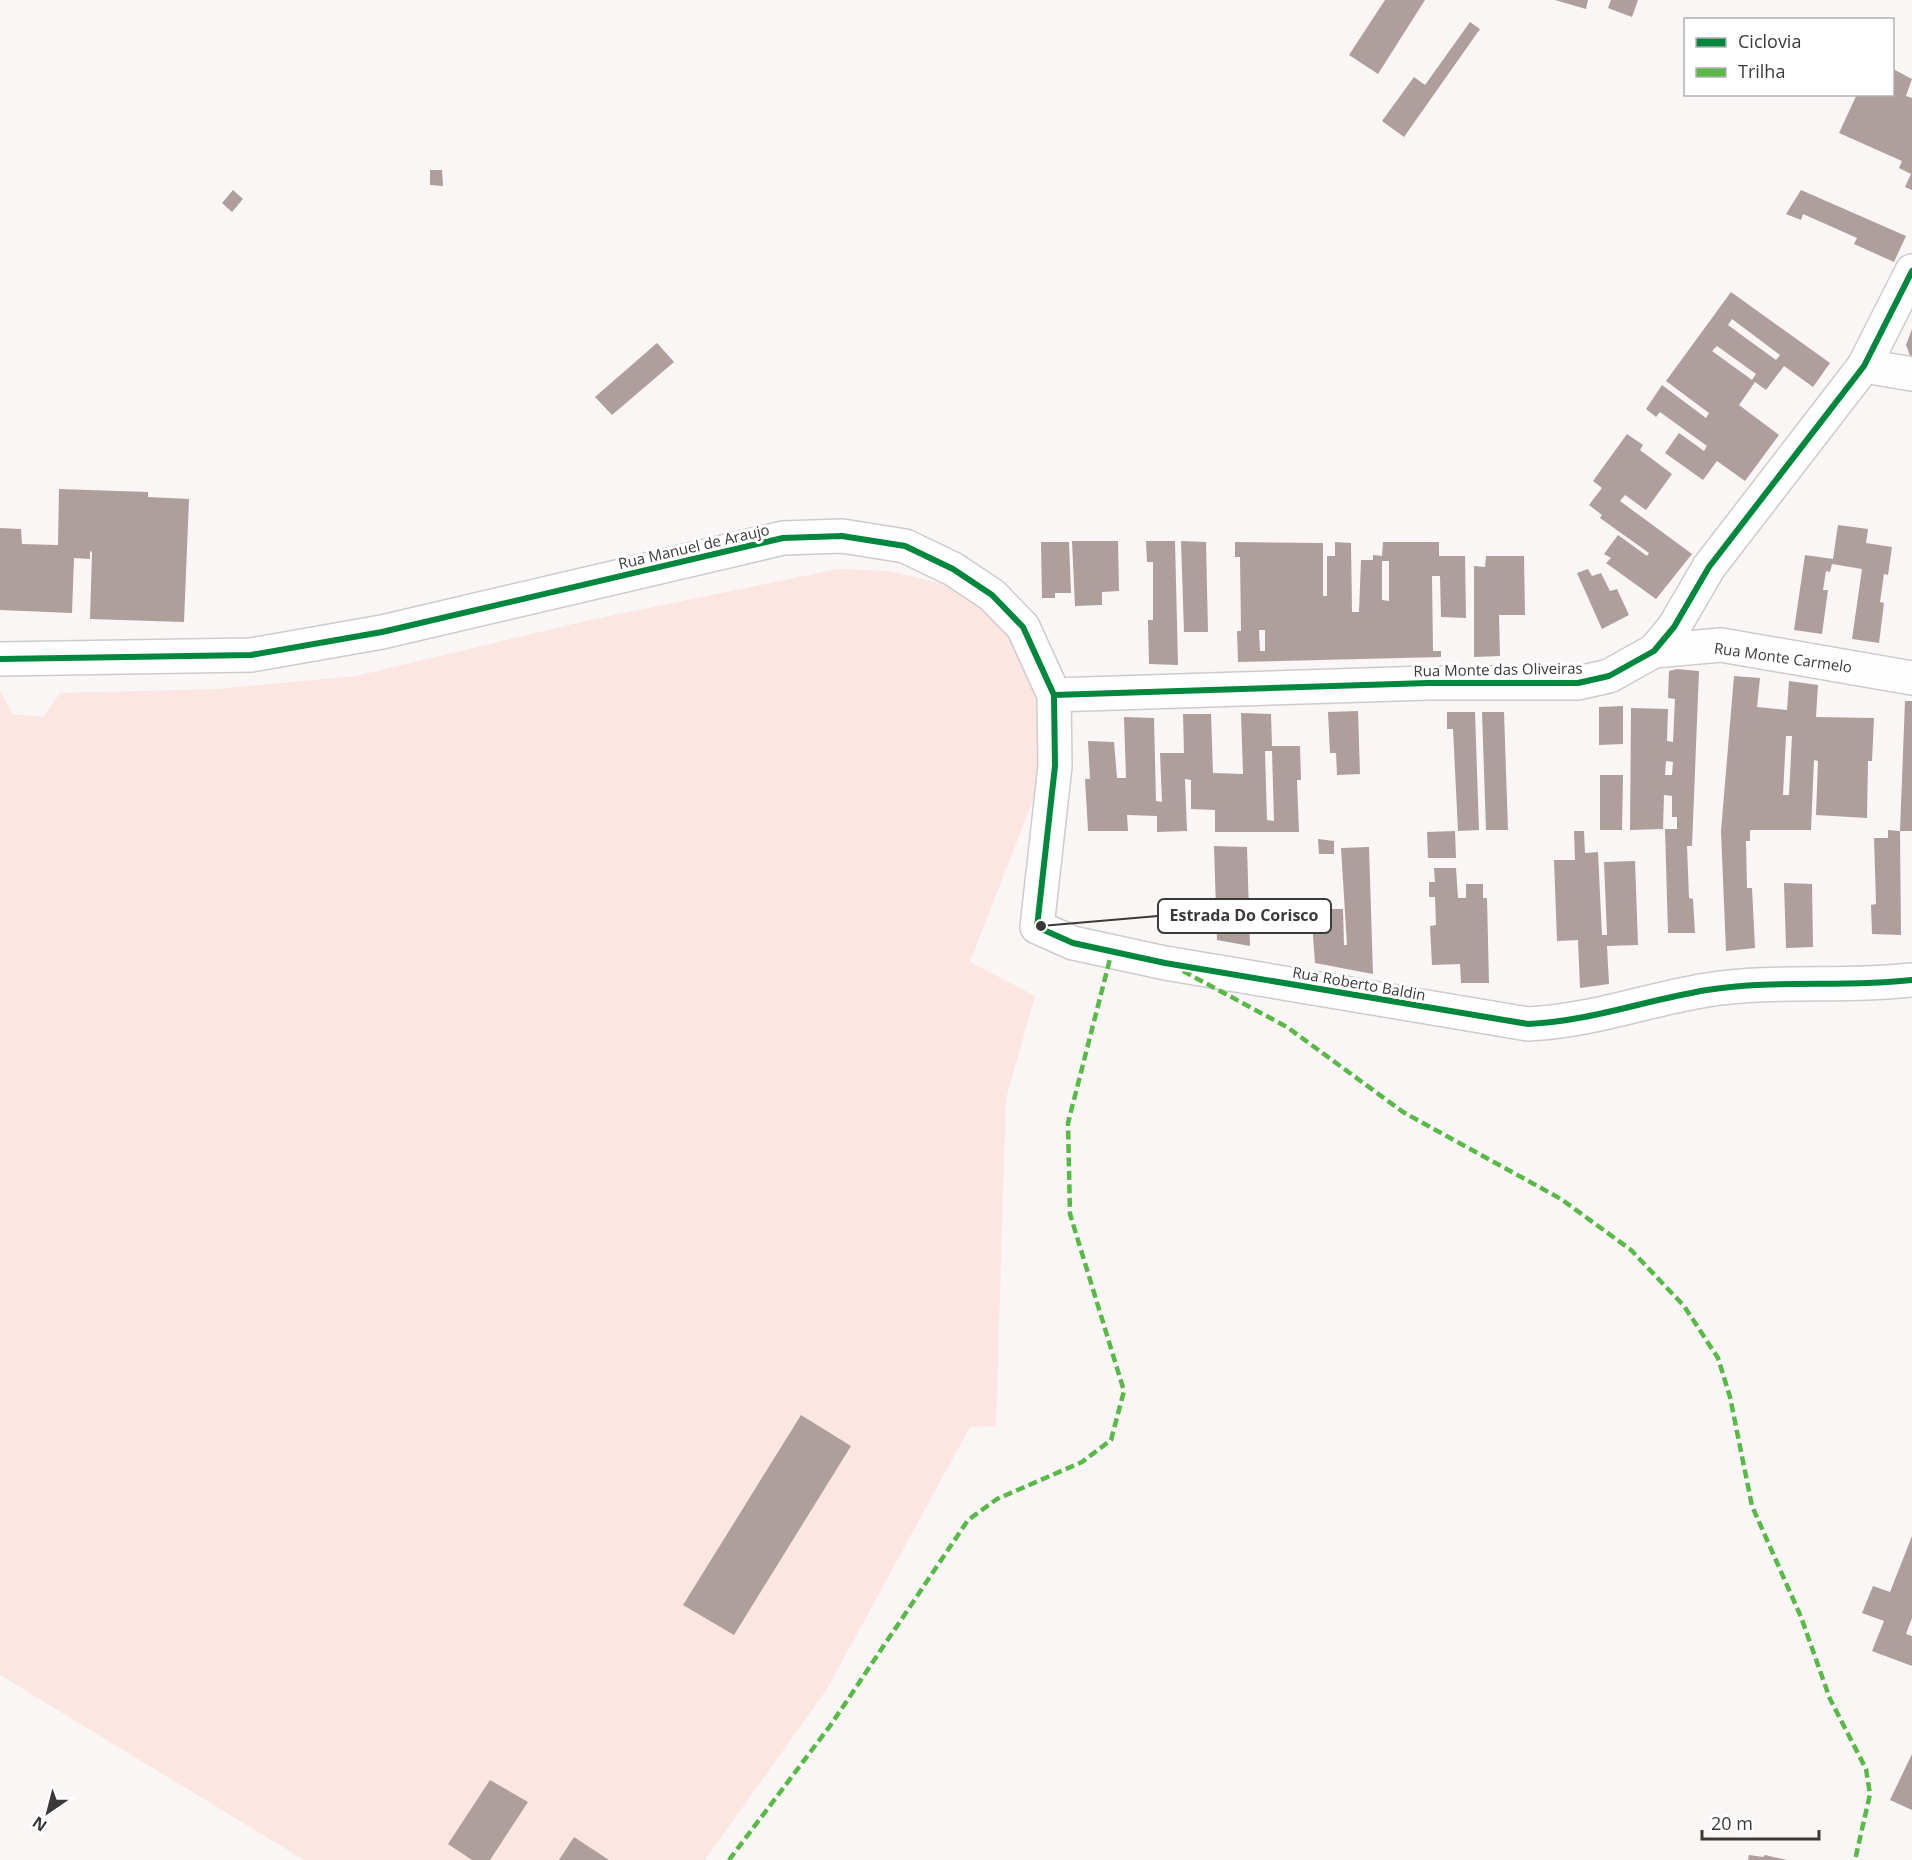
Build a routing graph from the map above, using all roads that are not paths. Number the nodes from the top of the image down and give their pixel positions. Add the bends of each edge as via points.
1 (1912, 271) edge
2 (1864, 366) junction
3 (1912, 374) edge
4 (1653, 651) junction
5 (0, 659) edge
6 (1912, 678) edge
7 (1054, 695) junction
8 (1912, 980) edge

1 - 2 street, Rua Monte das Oliveiras
2 - 3 street
2 - 4 street, Rua Monte das Oliveiras via 1709,567 1674,627
4 - 6 street, Rua Monte Carmelo via 1720,645
4 - 7 street, Rua Monte das Oliveiras via 1609,676 1578,683 1428,682
5 - 7 street, Rua Manuel de Araujo via 251,655 346,638 783,538 842,536 905,546 952,569 992,595 1023,627
7 - 8 street, Rua Roberto Baldin via 1056,766 1036,927 1073,944 1528,1024 1567,1022 1706,990 1759,984

